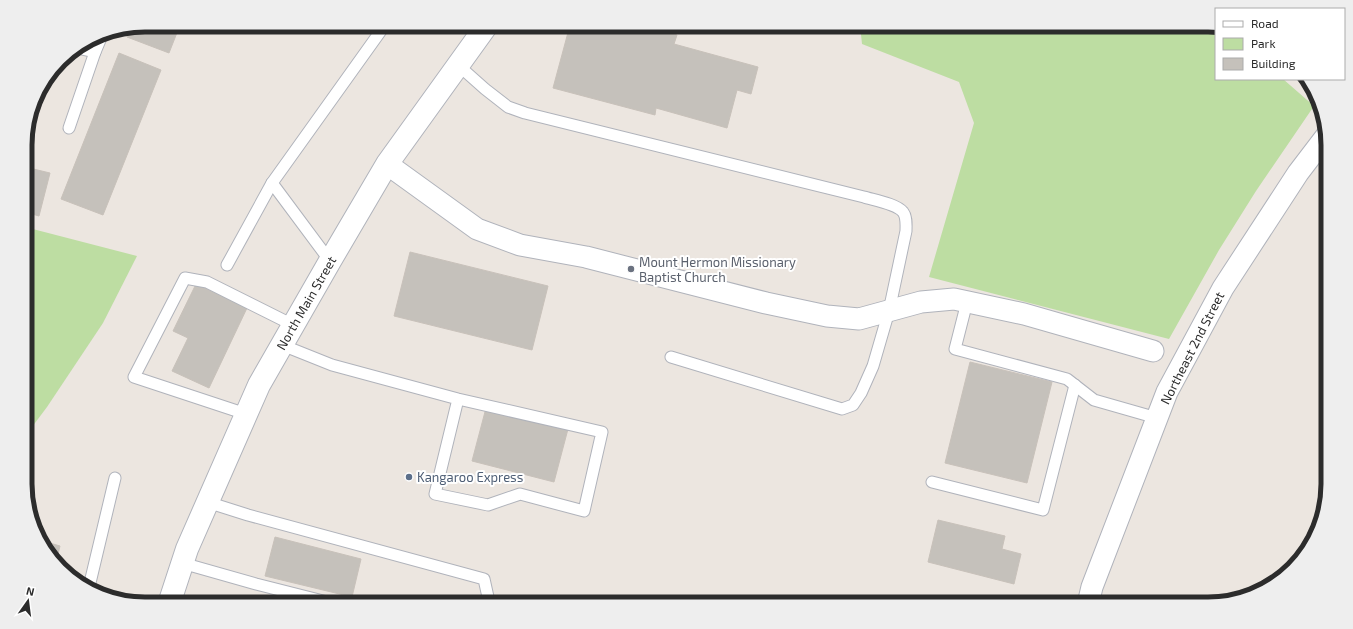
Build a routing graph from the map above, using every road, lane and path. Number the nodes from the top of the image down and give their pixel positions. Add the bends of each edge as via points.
1 (380, 32) edge
2 (483, 32) edge
3 (99, 42) edge
4 (84, 50) edge
5 (95, 52) junction
6 (458, 65) junction
7 (69, 128) dead end
8 (1321, 143) edge
9 (387, 164) junction
10 (272, 183) junction
11 (330, 261) junction
12 (227, 265) dead end
13 (967, 302) junction
14 (889, 311) junction
15 (293, 325) junction
16 (282, 345) junction
17 (1153, 352) dead end
18 (671, 358) dead end
19 (1075, 385) junction
20 (458, 399) junction
21 (246, 414) junction
22 (1157, 418) junction
23 (115, 478) dead end
24 (932, 482) dead end
25 (207, 502) junction
26 (182, 563) junction
27 (90, 583) edge
28 (171, 597) edge
29 (308, 597) edge
30 (488, 597) edge
31 (1090, 597) edge

1 - 10 lane
2 - 6 main road, North Main Street
3 - 5 lane
4 - 5 lane
5 - 7 lane
6 - 9 main road, North Main Street
6 - 14 lane via 508,107 524,113 895,207 903,212 906,226
8 - 22 street, Northeast 2nd Street via 1298,172 1223,288 1167,392
9 - 11 main road, North Main Street
9 - 14 street via 476,228 520,245 586,258 827,316 859,319
10 - 11 lane
10 - 12 lane
11 - 15 main road, North Main Street
13 - 14 street via 954,299 922,302
13 - 17 street via 1024,314
13 - 19 lane via 955,349 1066,379
14 - 18 lane via 873,366 862,393 853,405 842,409
15 - 16 main road, North Main Street
15 - 21 lane via 207,282 185,278 134,377
16 - 20 lane via 332,364
16 - 21 main road, North Main Street via 259,384
19 - 22 lane via 1094,400
19 - 24 lane via 1042,510
20 - 20 lane via 602,432 584,512 520,494 488,505 435,494
21 - 25 main road, North Main Street
22 - 31 street, Northeast 2nd Street
23 - 27 lane
25 - 26 main road, North Main Street
25 - 30 lane via 484,579
26 - 28 main road, North Main Street
26 - 29 lane

